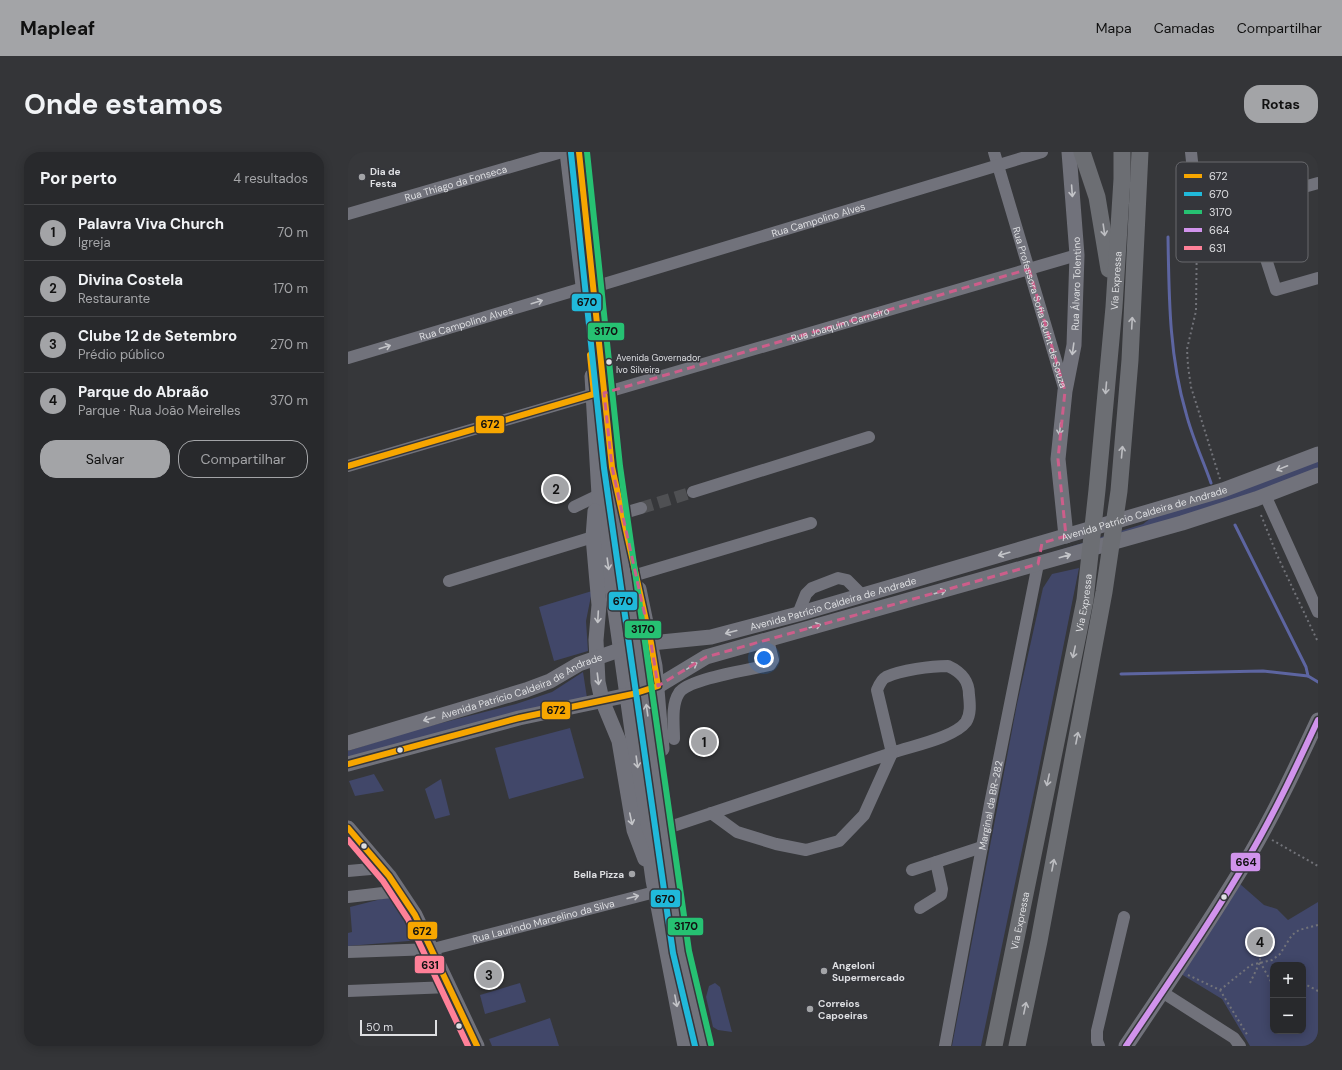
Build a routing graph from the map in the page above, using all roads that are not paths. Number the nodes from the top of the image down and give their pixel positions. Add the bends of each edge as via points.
1 (562, 152) edge
2 (567, 152) edge
3 (579, 152) edge
4 (994, 152) edge
5 (1042, 152) edge
6 (1069, 152) edge
7 (1082, 152) edge
8 (1122, 152) edge
9 (1140, 152) edge
10 (1148, 152) edge
11 (1191, 152) edge
12 (1192, 162) edge
13 (998, 165) junction
14 (1140, 178) junction
15 (1318, 183) edge
16 (1308, 186) edge
17 (348, 214) edge
18 (1077, 254) junction
19 (1267, 262) edge
20 (1029, 269) junction
21 (1318, 278) edge
22 (588, 288) junction
23 (1114, 307) junction
24 (348, 358) edge
25 (1065, 391) junction
26 (599, 394) junction
27 (869, 437) dead end
28 (1318, 454) edge
29 (348, 466) edge
30 (1318, 475) edge
31 (692, 492) tunnel mouth
32 (599, 495) junction
33 (1261, 497) junction
34 (574, 507) dead end
35 (641, 508) tunnel mouth
36 (622, 517) junction
37 (811, 522) dead end
38 (1066, 536) junction
39 (593, 537) junction
40 (1042, 543) junction
41 (1038, 564) junction
42 (636, 575) junction
43 (449, 581) dead end
44 (861, 594) junction
45 (1318, 612) edge
46 (798, 614) junction
47 (768, 640) junction
48 (652, 643) junction
49 (596, 657) junction
50 (658, 686) junction
51 (602, 700) junction
52 (1318, 720) edge
53 (674, 739) dead end
54 (348, 744) edge
55 (892, 753) junction
56 (348, 764) edge
57 (711, 813) junction
58 (348, 828) edge
59 (667, 829) junction
60 (982, 847) junction
61 (936, 862) junction
62 (382, 868) junction
63 (912, 870) dead end
64 (348, 871) edge
65 (654, 886) junction
66 (400, 891) junction
67 (348, 897) edge
68 (920, 908) dead end
69 (1124, 917) dead end
70 (433, 949) junction
71 (348, 952) edge
72 (450, 987) junction
73 (348, 991) edge
74 (1162, 992) junction
75 (1245, 1043) edge
76 (477, 1046) edge
77 (685, 1046) edge
78 (703, 1046) edge
79 (945, 1046) edge
80 (994, 1046) edge
81 (1016, 1046) edge
82 (1099, 1046) edge
83 (1126, 1046) edge

1 - 17 street, Rua Thiago da Fonseca
2 - 22 main road
3 - 22 main road
4 - 13 street, Rua Professora Sofia Quint de Souza
5 - 13 street, Rua Campolino Alves
6 -> 18 main road, Rua Álvaro Tolentino
7 -> 23 highway via 1090,172 1102,220
8 - 23 highway, Via Expressa
9 - 14 highway, Via Expressa
10 - 14 highway
11 - 12 street
13 - 20 street, Rua Professora Sofia Quint de Souza
13 - 22 street, Rua Campolino Alves
81 -> 14 highway, Via Expressa via 1039,941 1104,592 1119,491 1130,360
15 - 16 street
18 - 20 street, Rua Joaquim Carneiro
18 -> 25 main road, Rua Álvaro Tolentino via 1074,345
19 - 21 street via 1276,290
20 - 25 street, Rua Professora Sofia Quint de Souza
20 - 26 street, Rua Joaquim Carneiro
24 -> 22 street, Rua Campolino Alves
22 - 26 main road
23 -> 80 highway, Via Expressa via 1098,490 1085,600
25 -> 38 main road, Rua Professora Sofia Quint de Souza via 1058,459
26 - 29 street, Rua Joaquim Carneiro
26 - 32 main road
26 - 36 main road
27 - 31 street
28 -> 38 main road, Avenida Patrício Caldeira de Andrade via 1223,490
30 - 33 main road, Avenida Patrício Caldeira de Andrade
32 - 34 street
32 - 39 main road
32 -> 65 main road
41 -> 33 main road, Avenida Patrício Caldeira de Andrade via 1182,523
33 - 45 street
35 - 36 street
36 - 42 main road
59 -> 36 main road
37 - 42 street
38 - 40 main road, Avenida Patrício Caldeira de Andrade
39 - 43 street
39 -> 49 main road via 599,605
40 - 41 main road
40 -> 44 main road, Avenida Patrício Caldeira de Andrade
47 -> 41 main road, Avenida Patrício Caldeira de Andrade
41 - 60 street, Marginal da BR-282
42 - 48 main road
44 - 46 main road, Avenida Patrício Caldeira de Andrade
44 - 46 street via 847,580 838,578 812,588 806,594
46 -> 48 main road, Avenida Patrício Caldeira de Andrade via 710,637
50 -> 47 main road, Avenida Patrício Caldeira de Andrade via 706,657
47 - 53 street via 773,660 770,665 702,680 677,694 673,714
48 - 49 main road, Avenida Patrício Caldeira de Andrade
48 - 50 main road
49 -> 51 main road
49 -> 54 main road, Avenida Patrício Caldeira de Andrade via 550,681 526,690
50 - 51 main road, Avenida Patrício Caldeira de Andrade
50 - 59 main road
51 - 56 main road, Avenida Patrício Caldeira de Andrade via 519,718
51 -> 65 main road via 619,741 634,830
52 - 74 main road via 1262,834
55 - 55 street via 948,734 960,728 966,721 970,708 969,684 959,671 948,666 928,667 885,678 880,683 877,690
55 - 57 street
55 - 57 street via 864,815 839,841 806,850 776,844 737,832
57 - 59 street
58 - 62 main road
59 - 78 main road via 681,952
60 - 61 street
60 - 79 street, Marginal da BR-282
61 - 63 street
61 - 68 street via 941,895
62 - 64 street
62 - 66 main road
70 -> 65 street, Rua Laurindo Marcelino da Silva
65 -> 77 main road
66 - 67 street
66 - 70 main road
69 - 82 street via 1097,1031
70 - 71 street, Rua Laurindo Marcelino da Silva
70 - 72 main road
72 - 73 street
72 - 76 main road
74 - 75 street
74 - 83 main road

